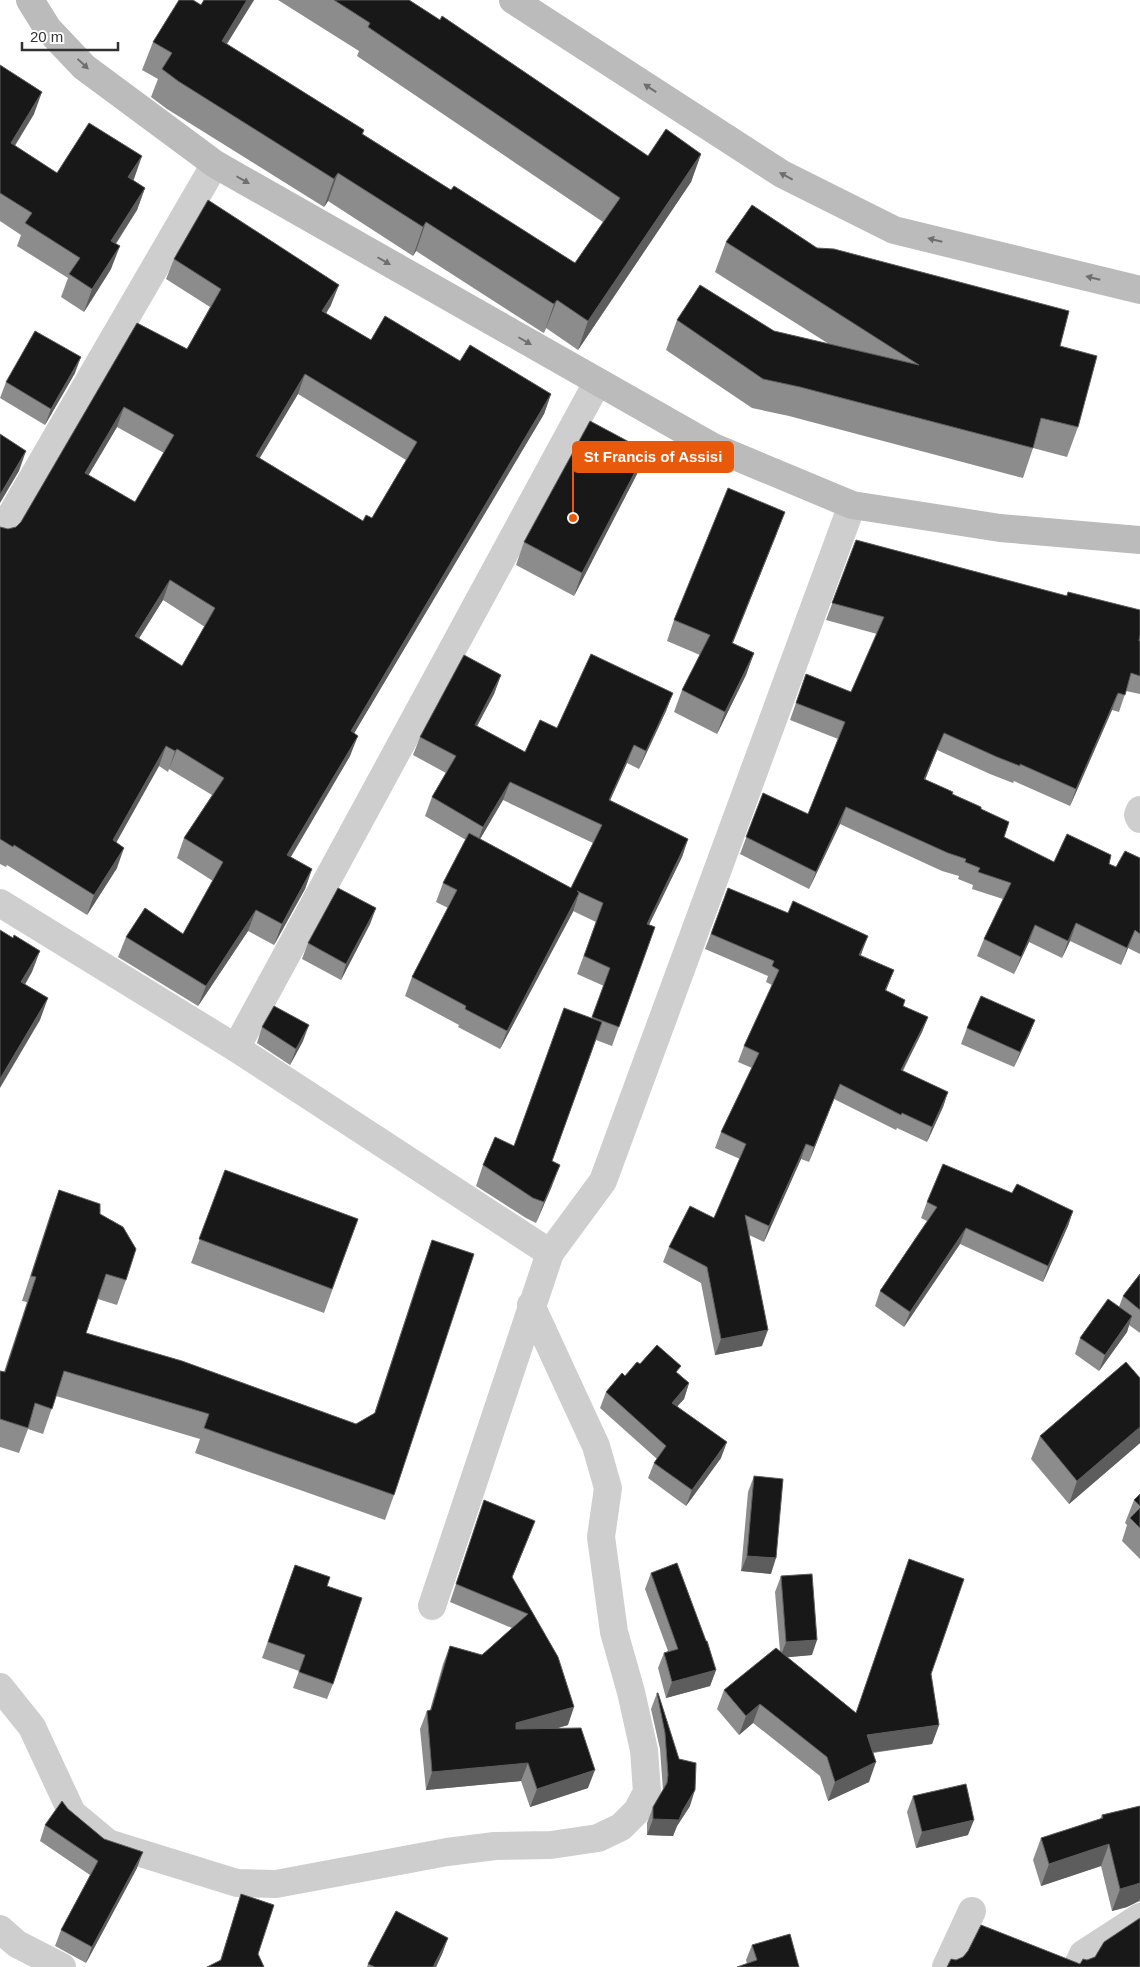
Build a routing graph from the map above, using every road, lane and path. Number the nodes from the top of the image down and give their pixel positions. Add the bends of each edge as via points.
1 (30, 0) edge
2 (513, 0) edge
3 (215, 164) junction
4 (1140, 290) edge
5 (597, 383) junction
6 (852, 505) junction
7 (0, 534) edge
8 (1140, 540) edge
9 (1140, 810) edge
10 (1140, 819) edge
11 (0, 903) edge
12 (236, 1048) junction
13 (550, 1253) junction
14 (531, 1305) junction
15 (432, 1606) dead end
16 (0, 1687) edge
17 (972, 1911) dead end
18 (1140, 1917) edge
19 (0, 1929) edge
20 (62, 1967) edge
21 (946, 1967) edge
22 (1077, 1967) edge

1 -> 3 main road via 48,28 84,67
4 -> 2 main road via 894,230 782,174
3 -> 5 main road
3 - 7 street
5 - 6 main road via 713,447
5 - 12 street
6 - 8 main road via 1000,528
6 - 13 street via 603,1181
9 - 10 street
11 - 12 street
12 - 13 street
13 - 14 street
14 - 15 street
14 - 16 street via 596,1446 608,1488 601,1537 614,1632 632,1692 644,1750 647,1792 637,1811 621,1827 598,1838 551,1845 495,1846 276,1884 237,1883 108,1843 72,1813 32,1727
17 - 21 street
18 - 22 street via 1083,1954
19 - 20 street via 17,1944

